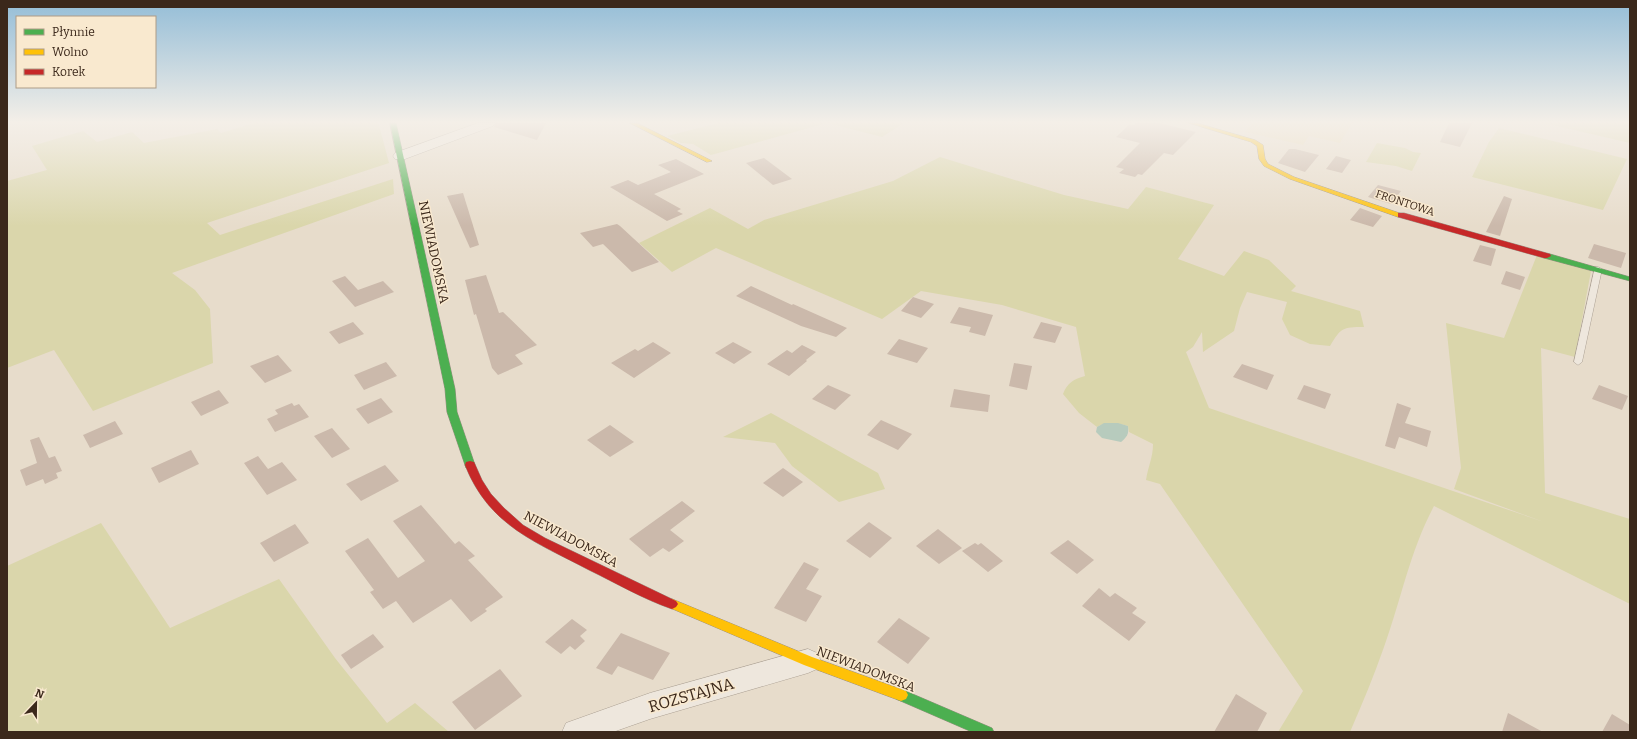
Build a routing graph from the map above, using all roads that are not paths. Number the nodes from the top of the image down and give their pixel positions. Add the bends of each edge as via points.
1 (400, 157) edge
2 (702, 157) edge
3 (1262, 157) edge
4 (709, 161) dead end
5 (1598, 269) junction
6 (1630, 279) edge
7 (1578, 362) dead end
8 (808, 661) junction
9 (576, 732) edge
10 (987, 732) edge

1 - 8 street, NIEWIADOMSKA via 450,389 452,412 472,471 490,499 513,523 532,536 645,593
2 - 4 street
3 - 5 street, FRONTOWA via 1266,165 1292,178 1420,221
5 - 6 street, FRONTOWA
5 - 7 lane
8 - 9 street, ROZSTAJNA via 650,706
8 - 10 street, NIEWIADOMSKA via 903,696

